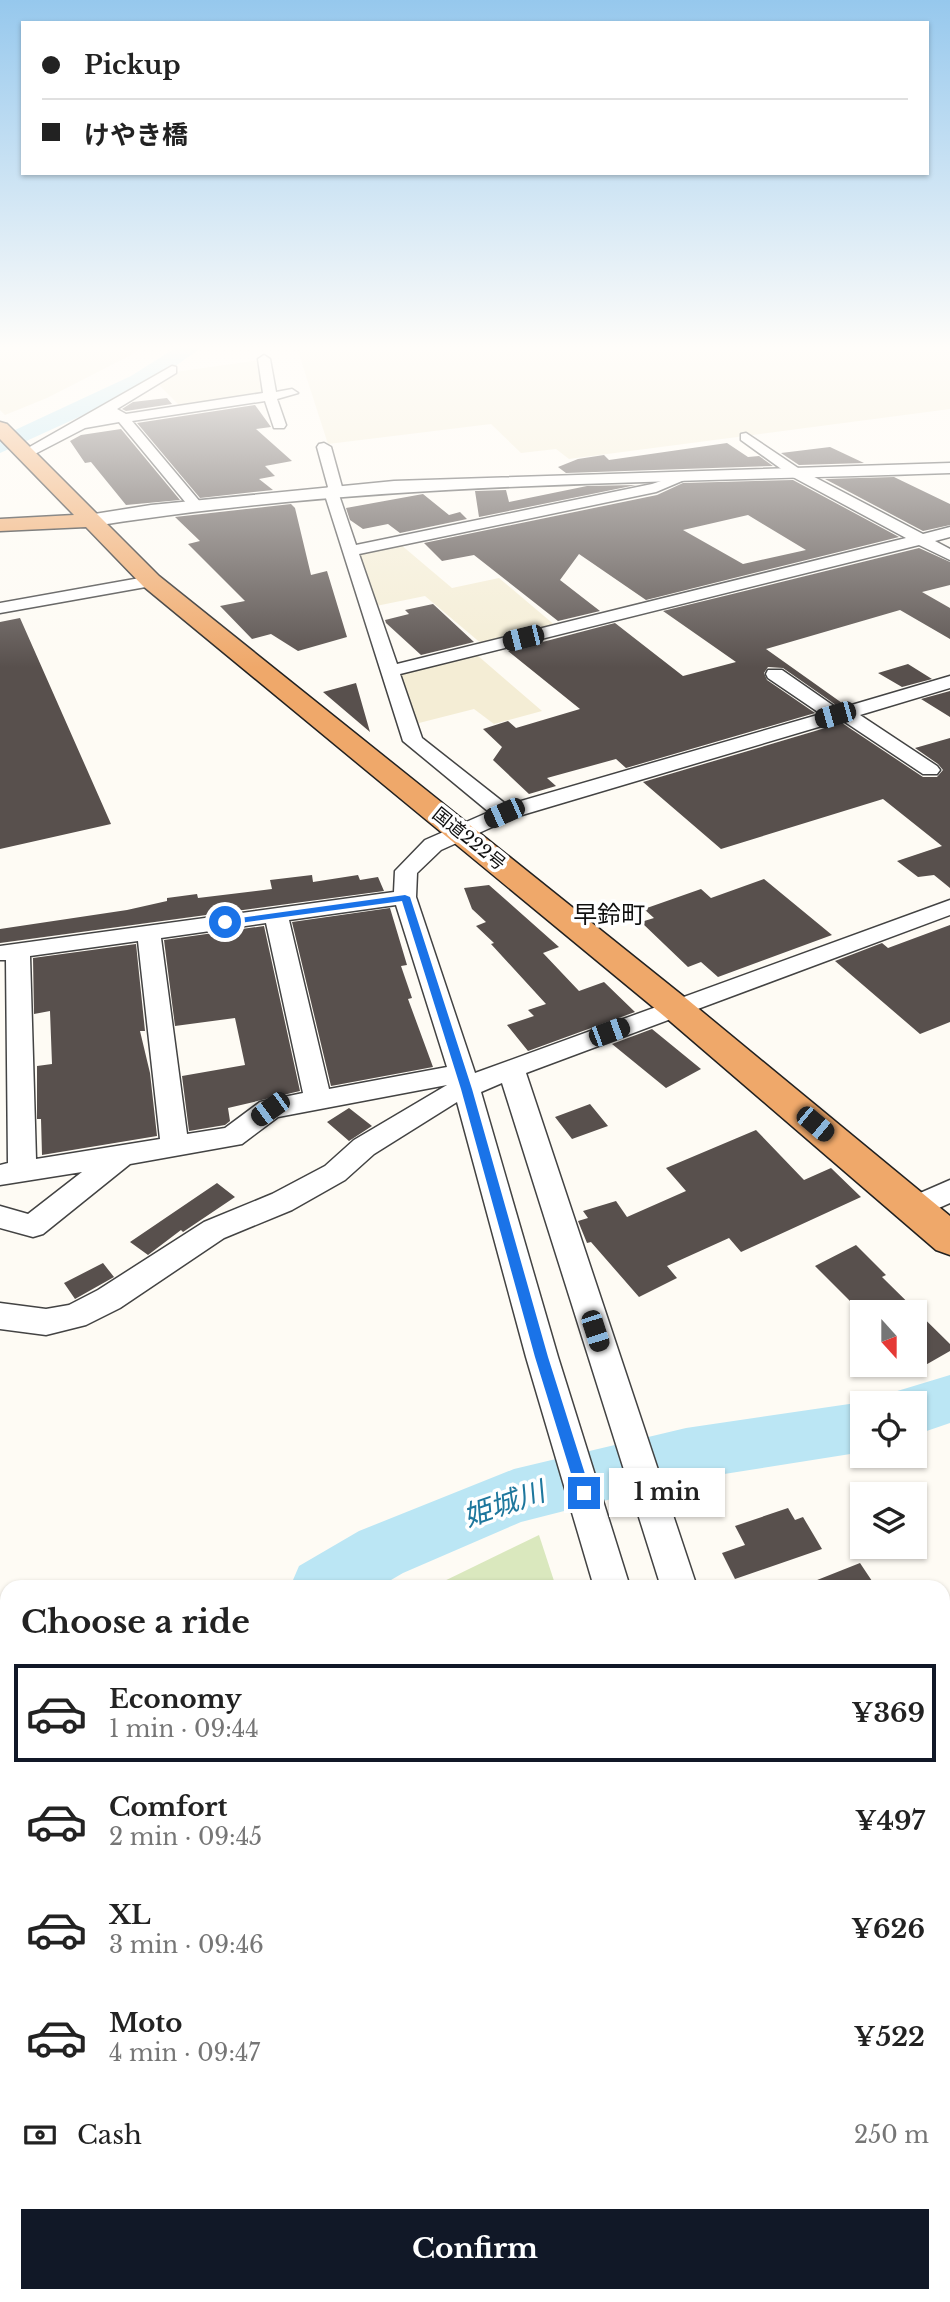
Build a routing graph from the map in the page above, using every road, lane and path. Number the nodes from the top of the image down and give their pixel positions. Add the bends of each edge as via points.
1 (24, 452) edge
2 (151, 452) edge
3 (325, 452) edge
4 (767, 452) edge
5 (950, 468) edge
6 (796, 473) junction
7 (682, 478) junction
8 (331, 492) junction
9 (67, 494) junction
10 (196, 506) junction
11 (88, 521) junction
12 (9, 525) edge
13 (950, 533) edge
14 (921, 540) junction
15 (351, 551) junction
16 (950, 555) edge
17 (151, 581) junction
18 (0, 608) edge
19 (391, 671) junction
20 (775, 674) dead end
21 (950, 681) edge
22 (840, 714) junction
23 (930, 770) dead end
24 (504, 813) junction
25 (461, 832) junction
26 (405, 897) junction
27 (950, 907) edge
28 (276, 915) junction
29 (149, 933) junction
30 (9, 952) edge
31 (676, 1008) junction
32 (511, 1069) junction
33 (464, 1081) junction
34 (318, 1100) junction
35 (175, 1146) junction
36 (122, 1155) junction
37 (11, 1173) edge
38 (950, 1191) edge
39 (914, 1208) junction
40 (0, 1217) edge
41 (950, 1239) edge
42 (0, 1315) edge
43 (610, 1580) edge
44 (677, 1580) edge

1 - 9 highway, 国道222号
2 - 10 street
3 - 8 street via 335,487
4 - 6 street
5 - 6 street
6 - 7 street
6 - 14 street
7 - 8 street
7 - 15 street via 656,488
8 - 10 street
8 - 15 street
9 - 11 highway, 国道222号
9 - 12 highway via 47,513
10 - 11 street
11 - 12 highway
11 - 17 highway, 国道222号
13 - 14 street
14 - 16 street
14 - 19 street
15 - 19 street
17 - 18 street
17 - 25 highway, 国道222号
19 - 24 street via 413,741
20 - 22 street
21 - 22 street
22 - 23 street
22 - 24 street
24 - 25 street
25 - 26 street via 433,845 406,871
25 - 31 highway, 国道222号
26 - 28 street
26 - 33 street
27 - 31 street
28 - 29 street
28 - 34 street
29 - 30 street
29 - 35 street
30 - 37 street
31 - 32 street
31 - 39 highway, 国道222号
32 - 33 street
32 - 44 street
33 - 34 street
33 - 42 street via 335,1173 282,1202 214,1230 75,1316 46,1322
33 - 43 street
34 - 35 street via 270,1109 232,1137
35 - 36 street
36 - 37 street
36 - 40 street via 33,1226
38 - 39 street
39 - 41 highway, 国道222号

